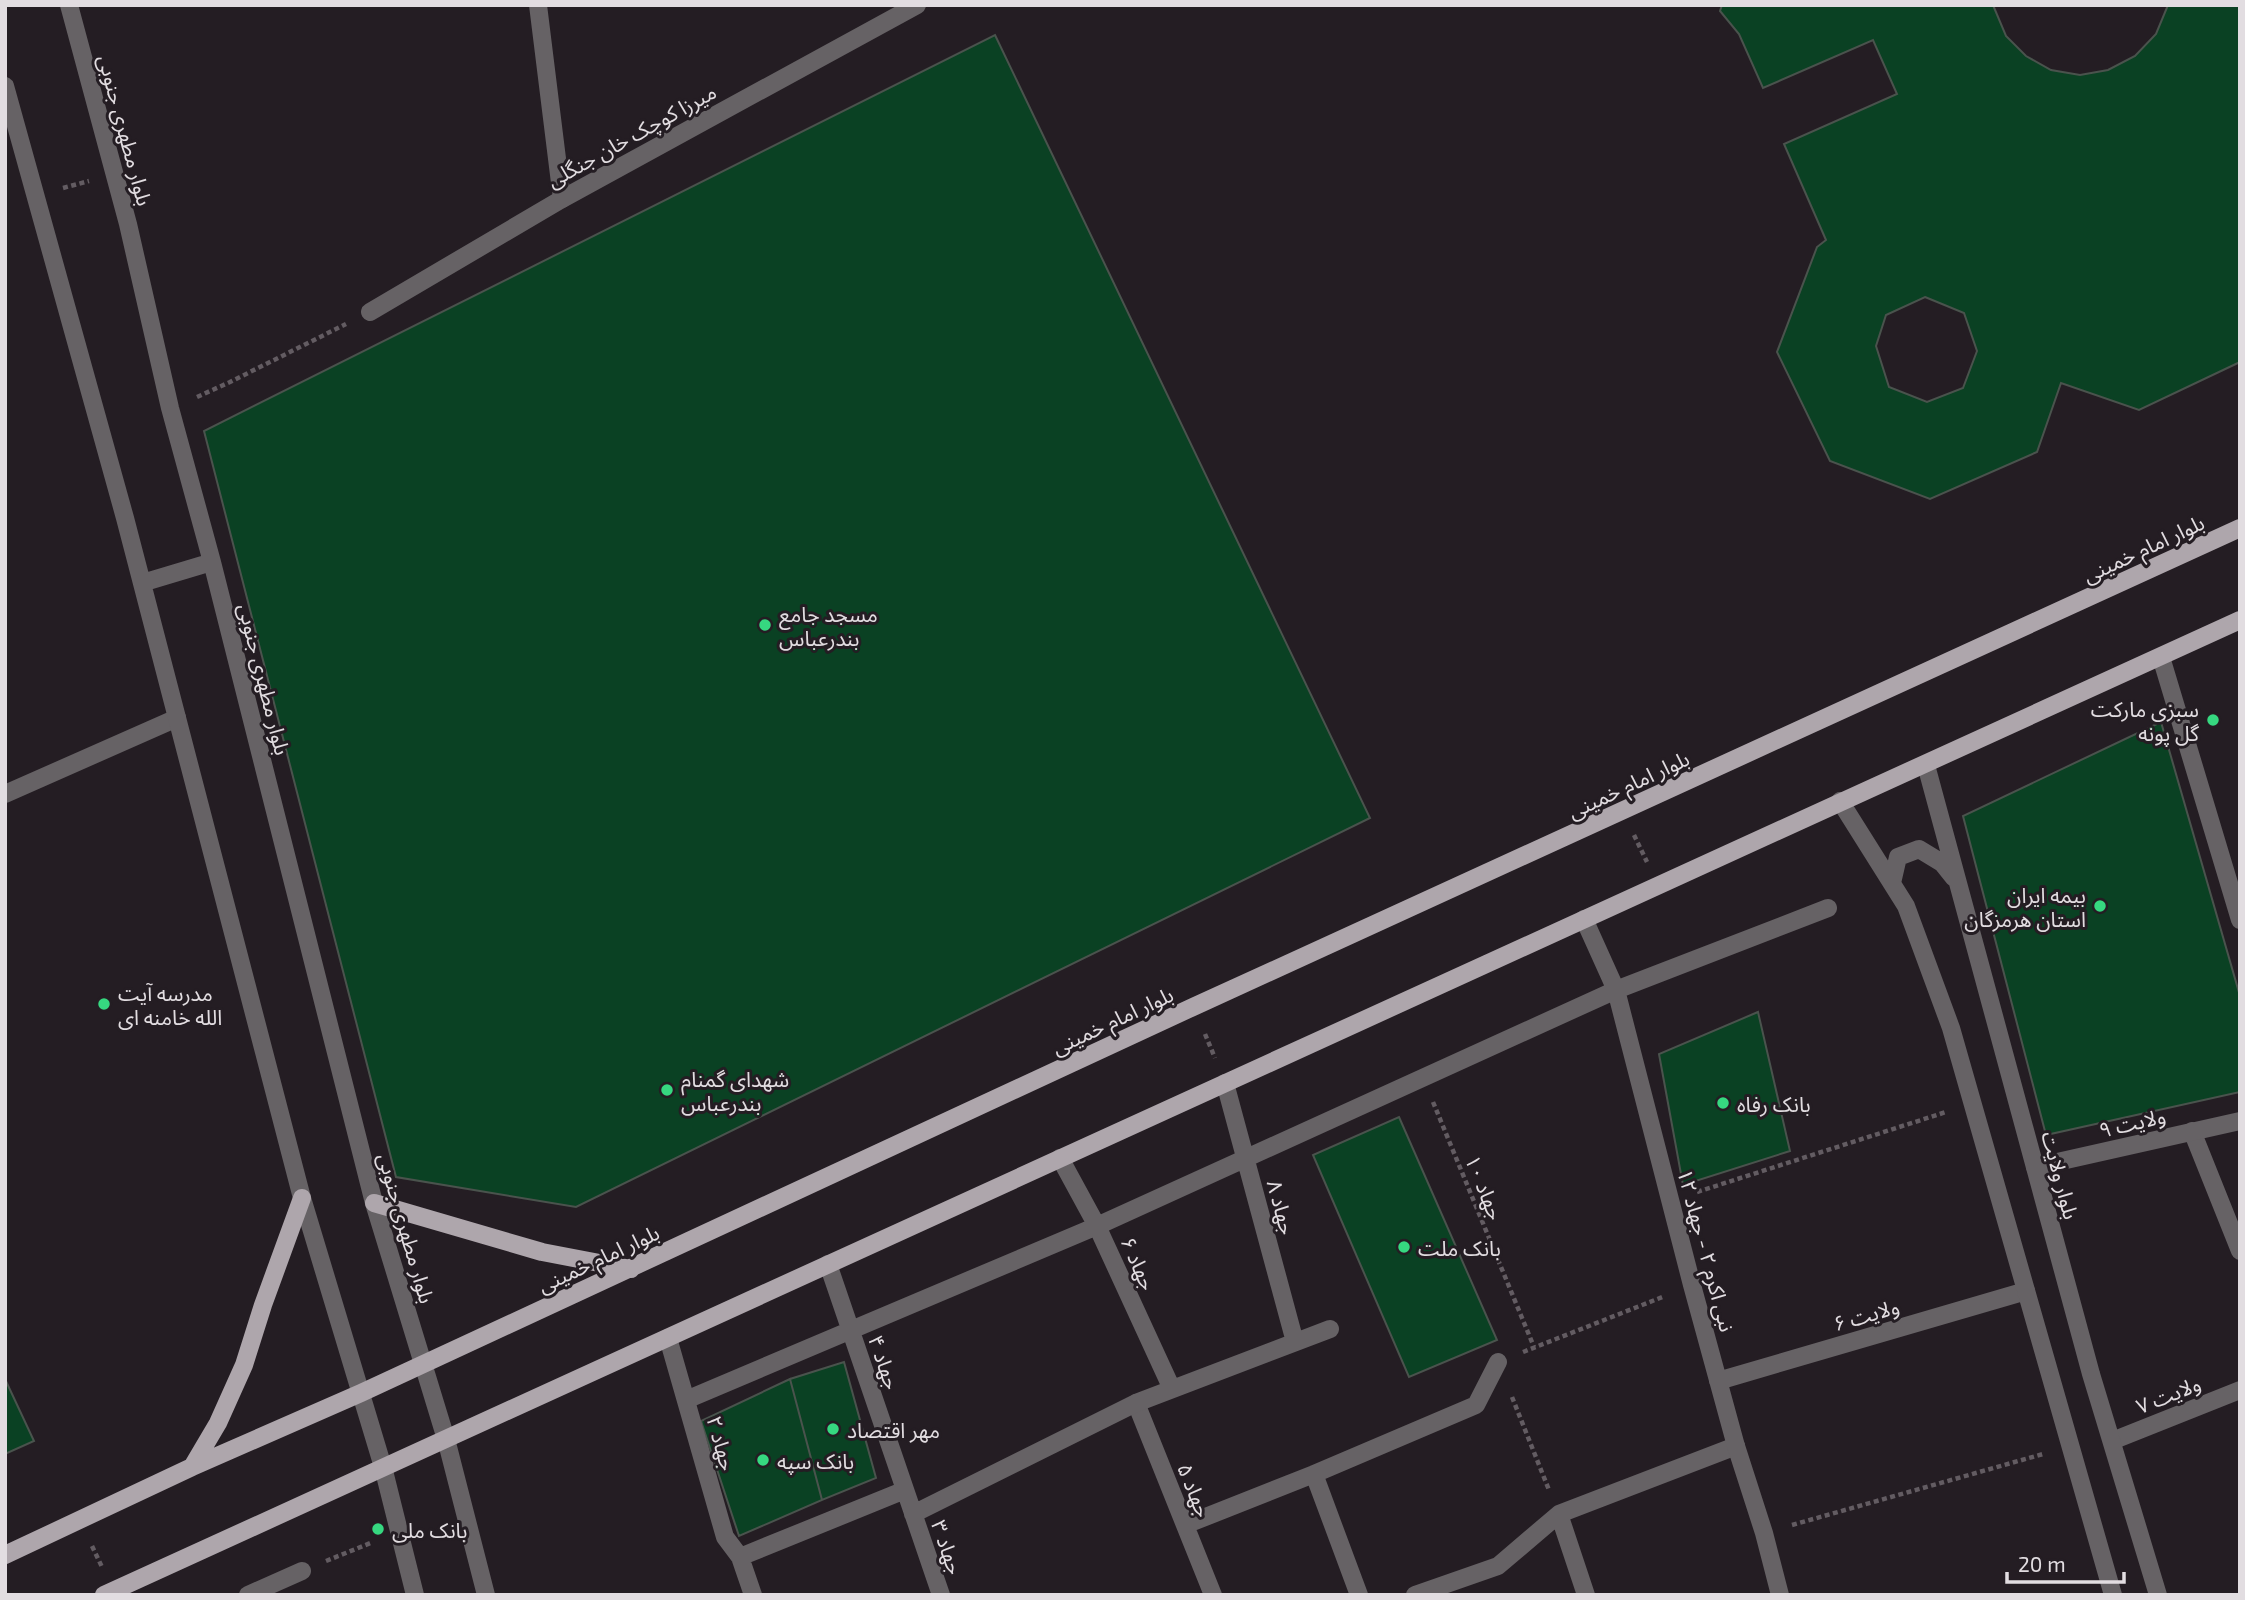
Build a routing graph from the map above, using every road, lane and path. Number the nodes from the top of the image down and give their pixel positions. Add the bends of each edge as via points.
1 (69, 5) edge
2 (538, 5) edge
3 (917, 5) edge
4 (5, 86) edge
5 (114, 174) junction
6 (35, 195) junction
7 (562, 199) junction
8 (370, 312) joint
9 (170, 408) junction
10 (2240, 528) edge
11 (212, 562) junction
12 (142, 583) junction
13 (2240, 620) edge
14 (2161, 657) junction
15 (177, 718) junction
16 (1926, 765) junction
17 (5, 794) edge
18 (1840, 801) junction
19 (1623, 812) junction
20 (1892, 883) junction
21 (1958, 884) junction
22 (1658, 885) junction
23 (1828, 908) dead end
24 (1584, 919) junction
25 (2240, 920) edge
26 (1616, 990) junction
27 (1193, 1007) junction
28 (1423, 1078) junction
29 (1225, 1083) junction
30 (1973, 1104) junction
31 (2240, 1121) edge
32 (2192, 1132) junction
33 (1060, 1158) junction
34 (1245, 1158) junction
35 (2035, 1167) junction
36 (302, 1198) junction
37 (1670, 1200) junction
38 (374, 1203) junction
39 (1097, 1226) junction
40 (2240, 1251) edge
41 (828, 1265) junction
42 (631, 1269) junction
43 (1692, 1285) junction
44 (2026, 1291) junction
45 (1330, 1329) dead end
46 (850, 1331) junction
47 (667, 1338) junction
48 (1294, 1342) junction
49 (1534, 1347) junction
50 (1498, 1362) junction
51 (424, 1363) junction
52 (1718, 1381) junction
53 (1171, 1389) junction
54 (2240, 1390) edge
55 (361, 1393) junction
56 (686, 1400) junction
57 (1136, 1403) junction
58 (446, 1439) junction
59 (2112, 1441) junction
60 (1736, 1446) junction
61 (2070, 1446) junction
62 (192, 1467) junction
63 (383, 1467) junction
64 (1314, 1474) junction
65 (905, 1490) junction
66 (913, 1514) junction
67 (1559, 1514) junction
68 (79, 1521) junction
69 (1185, 1525) junction
70 (400, 1531) junction
71 (1764, 1533) junction
72 (5, 1555) edge
73 (740, 1558) junction
74 (302, 1571) joint
75 (109, 1592) edge
76 (248, 1595) edge
77 (415, 1595) edge
78 (486, 1595) edge
79 (753, 1595) edge
80 (941, 1595) edge
81 (1213, 1595) edge
82 (1359, 1595) edge
83 (1415, 1595) edge
84 (1586, 1595) edge
85 (1780, 1595) edge
86 (2113, 1595) edge
87 (2158, 1595) edge

1 - 5 street, بلوار مطهری جنوبی
2 - 7 street
3 - 7 street, میرزا کوچک خان جنگلی
4 - 6 street
5 - 6 path
5 - 9 street, بلوار مطهری جنوبی
6 - 12 street
7 - 8 street, میرزا کوچک خان جنگلی
8 - 9 path
9 - 11 street, بلوار مطهری جنوبی
10 - 19 main road, بلوار امام خمینی
11 - 12 street
11 - 38 street, بلوار مطهری جنوبی
12 - 15 street
13 - 14 main road
14 - 16 main road
14 - 25 street
15 - 17 street
15 - 36 street
16 - 18 main road
16 - 21 street, بلوار ولایت
18 - 20 street
18 - 22 main road
19 - 22 path
19 - 27 main road, بلوار امام خمینی
20 - 21 street via 1898,857 1919,849 1942,863
20 - 30 street via 1906,906 1951,1028
21 - 35 street, بلوار ولایت
22 - 24 main road
23 - 26 street
24 - 26 street, نبی اکرم ۲ - جهاد ۱۲
24 - 29 main road
26 - 28 street
26 - 37 street, نبی اکرم ۲ - جهاد ۱۲
27 - 29 path
27 - 42 main road, بلوار امام خمینی
28 - 34 street
28 - 49 path, جهاد ۱۰
29 - 33 main road
29 - 34 street, جهاد ۸
30 - 37 path
30 - 44 street
31 - 32 street, ولایت ۹
32 - 35 street, ولایت ۹
32 - 40 street
33 - 39 street, جهاد ۶
33 - 41 main road
34 - 39 street
34 - 48 street, جهاد ۸
35 - 59 street, بلوار ولایت
36 - 55 street
36 - 62 main road via 244,1365
37 - 43 street, نبی اکرم ۲ - جهاد ۱۲
38 - 42 main road via 542,1252
38 - 51 street, بلوار مطهری جنوبی
39 - 46 street
39 - 53 street, جهاد ۶
41 - 46 street, جهاد ۴
41 - 47 main road
42 - 51 main road, بلوار امام خمینی
43 - 49 path
43 - 52 street, نبی اکرم ۲ - جهاد ۱۲
44 - 52 street, ولایت ۶
44 - 61 street
45 - 48 street
46 - 56 street
46 - 65 street, جهاد ۴
47 - 56 street, جهاد ۲
47 - 58 main road
48 - 53 street
49 - 50 path
50 - 64 street via 1476,1405
50 - 67 path
51 - 55 main road, بلوار امام خمینی
51 - 58 street, بلوار مطهری جنوبی
52 - 60 street, نبی اکرم ۲ - جهاد ۱۲
53 - 57 street
54 - 59 street, ولایت ۷
55 - 62 main road, بلوار امام خمینی
55 - 63 street
56 - 73 street, جهاد ۲ via 725,1537
57 - 66 street
57 - 69 street, جهاد ۵
58 - 63 main road
58 - 78 street
59 - 87 street, بلوار ولایت
60 - 67 street
60 - 71 street, نبی اکرم ۲ - جهاد ۱۲
61 - 71 path
61 - 86 street
62 - 68 main road, بلوار امام خمینی
63 - 70 street
63 - 75 main road
64 - 69 street
64 - 82 street
65 - 66 street, جهاد ۴
65 - 73 street
66 - 80 street, جهاد ۳
67 - 83 street via 1498,1566
67 - 84 street
68 - 72 main road, بلوار امام خمینی
68 - 75 path
69 - 81 street, جهاد ۵
70 - 74 path
70 - 77 street
71 - 85 street, نبی اکرم ۲ - جهاد ۱۲
73 - 79 street, جهاد ۲
74 - 76 street

